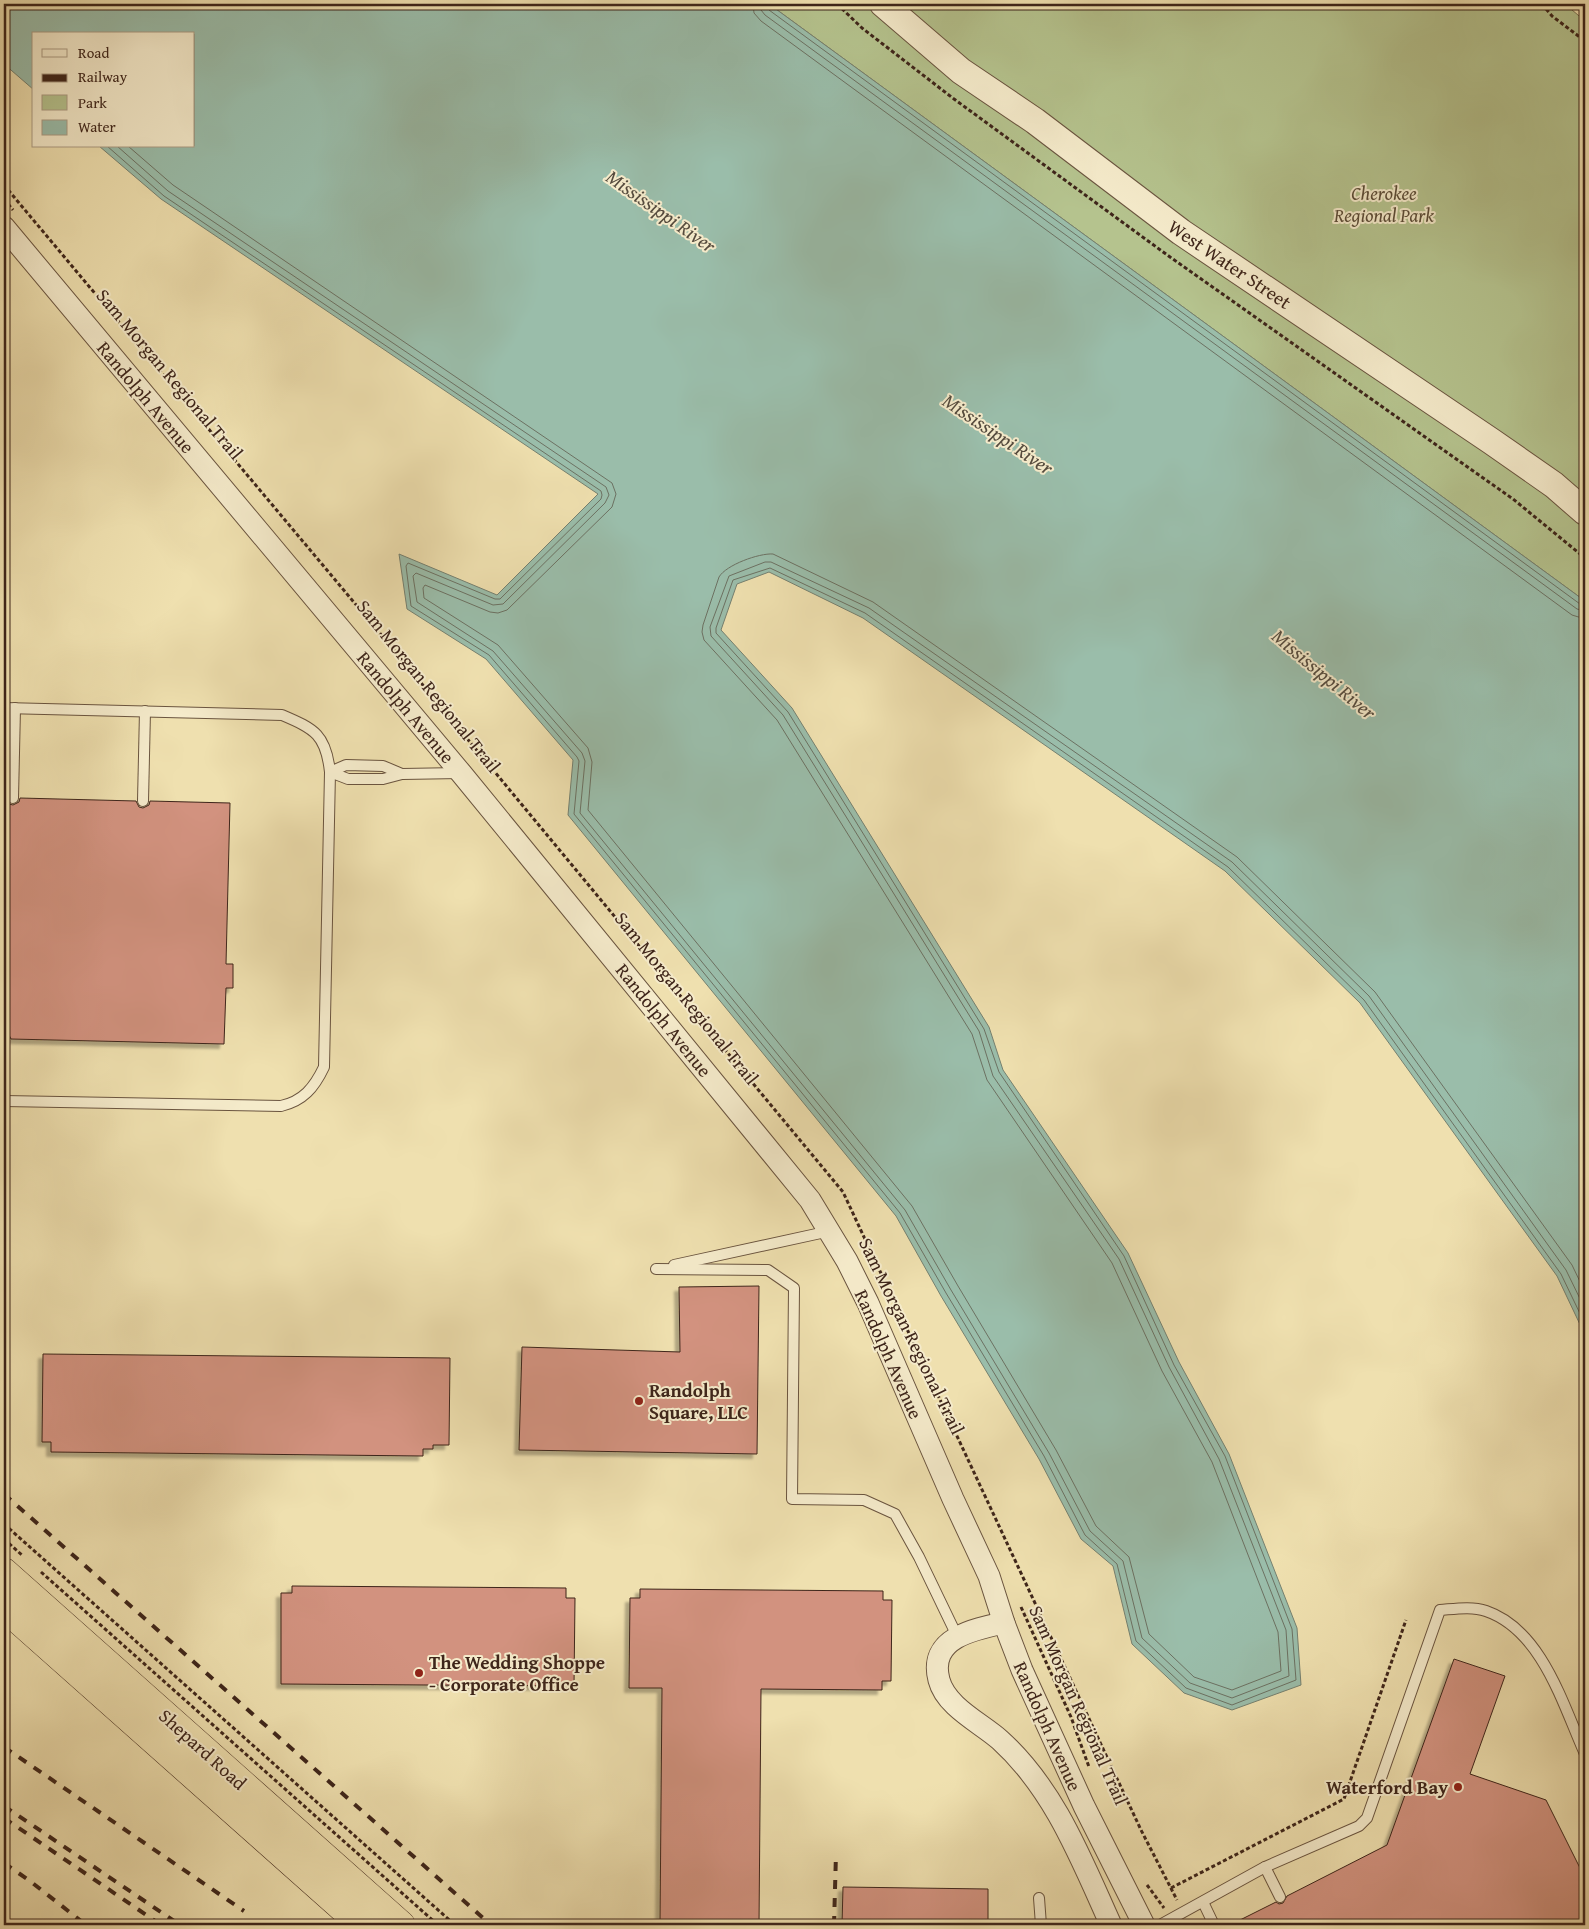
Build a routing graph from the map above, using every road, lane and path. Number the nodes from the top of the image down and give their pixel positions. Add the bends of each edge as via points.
1 (836, 4) edge
2 (884, 4) edge
3 (1542, 4) edge
4 (1585, 41) edge
5 (4, 199) edge
6 (10, 221) edge
7 (1585, 512) edge
8 (1585, 558) edge
9 (4, 708) edge
10 (15, 708) junction
11 (145, 711) junction
12 (330, 772) junction
13 (462, 773) junction
14 (13, 798) dead end
15 (143, 801) dead end
16 (4, 1039) edge
17 (4, 1072) edge
18 (4, 1101) edge
19 (830, 1232) junction
20 (4, 1524) edge
21 (4, 1539) edge
22 (15, 1565) edge
23 (40, 1572) dead end
24 (1020, 1604) dead end
25 (4, 1607) edge
26 (1406, 1620) dead end
27 (1004, 1623) junction
28 (957, 1636) junction
29 (1585, 1754) edge
30 (1091, 1772) dead end
31 (1265, 1867) junction
32 (1146, 1884) dead end
33 (1170, 1888) dead end
34 (1280, 1897) dead end
35 (1039, 1898) dead end
36 (1203, 1902) junction
37 (1172, 1918) junction
38 (362, 1925) edge
39 (401, 1925) edge
40 (438, 1925) edge
41 (455, 1925) edge
42 (1041, 1925) edge
43 (1111, 1925) edge
44 (1144, 1925) edge
45 (1160, 1925) edge
46 (1214, 1925) edge

1 - 8 path via 954,99 1194,274 1513,499
2 - 7 street, West Water Street via 961,71 1036,121 1181,232 1499,446 1554,485
3 - 4 path via 1552,16
5 - 6 path
6 - 13 street, Randolph Avenue
9 - 10 lane
10 - 11 lane
10 - 14 lane
11 - 12 lane via 282,715 304,724 321,738 328,753
11 - 15 lane
12 - 13 lane via 348,779
12 - 18 lane via 324,1068 305,1096 281,1106
13 - 19 street, Randolph Avenue via 786,1169
16 - 17 lane
19 - 27 street, Randolph Avenue via 868,1303 989,1576
19 - 28 lane via 656,1269 768,1270 794,1288 792,1499 864,1500 895,1514
20 - 41 path
21 - 22 path
22 - 39 highway, Shepard Road
23 - 40 path
24 - 30 path, Sam Morgan Regional Trail via 1071,1717
25 - 38 highway, Shepard Road
26 - 33 path via 1344,1800
27 - 28 street
27 - 44 street, Randolph Avenue via 1084,1806
28 - 43 street via 946,1646 939,1660 939,1678 944,1692 1017,1756 1036,1779 1073,1841
29 - 31 lane via 1548,1669 1529,1641 1504,1620 1484,1610 1440,1610 1368,1818 1359,1826
31 - 34 lane
31 - 36 lane
32 - 37 path
35 - 42 lane
36 - 37 lane
36 - 46 lane
37 - 45 lane

